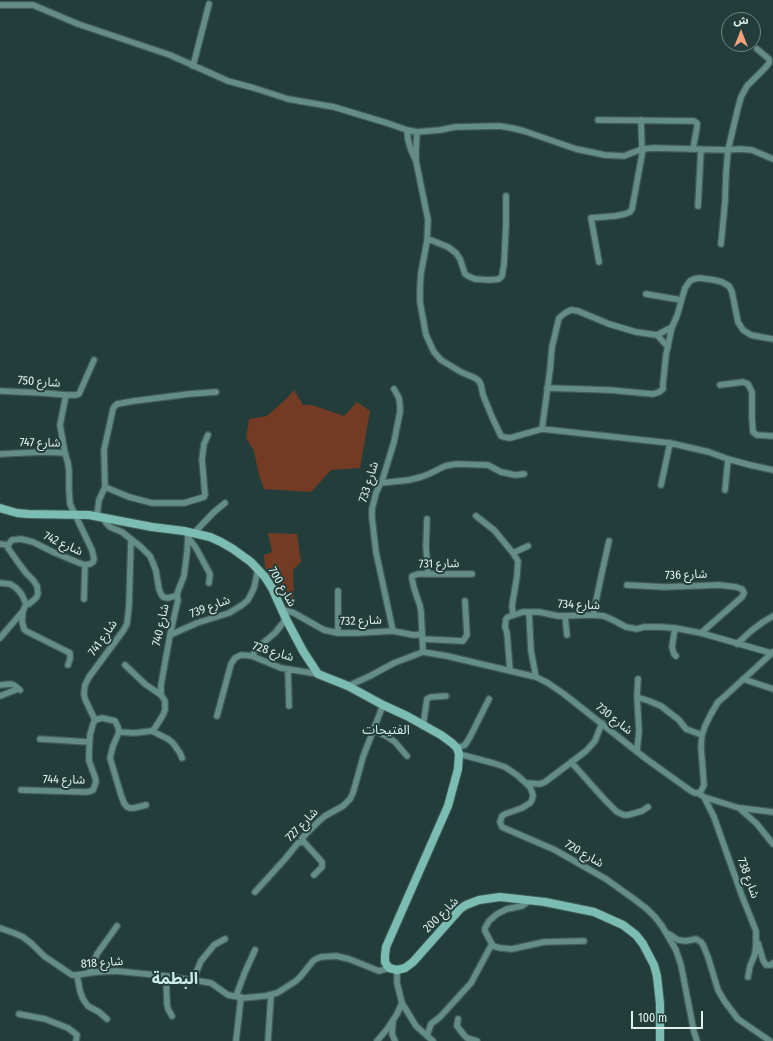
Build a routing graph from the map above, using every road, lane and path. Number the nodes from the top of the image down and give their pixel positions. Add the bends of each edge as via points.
1 (209, 4) dead end
2 (0, 5) edge
3 (761, 52) edge
4 (193, 66) junction
5 (598, 120) dead end
6 (640, 120) junction
7 (408, 130) junction
8 (417, 132) junction
9 (643, 149) junction
10 (693, 149) junction
11 (701, 149) junction
12 (728, 150) junction
13 (773, 159) edge
14 (416, 161) junction
15 (506, 196) dead end
16 (698, 206) dead end
17 (427, 241) junction
18 (437, 243) junction
19 (721, 244) dead end
20 (426, 249) junction
21 (600, 262) dead end
22 (646, 294) dead end
23 (681, 300) junction
24 (672, 327) junction
25 (657, 335) junction
26 (773, 339) edge
27 (668, 347) junction
28 (94, 360) dead end
29 (720, 385) dead end
30 (547, 388) junction
31 (394, 389) dead end
32 (0, 391) edge
33 (216, 392) dead end
34 (66, 395) junction
35 (542, 429) junction
36 (208, 435) dead end
37 (773, 436) edge
38 (670, 443) junction
39 (65, 453) junction
40 (0, 454) edge
41 (728, 459) junction
42 (773, 470) edge
43 (524, 474) dead end
44 (380, 484) junction
45 (661, 485) dead end
46 (105, 487) junction
47 (725, 490) dead end
48 (225, 503) dead end
49 (0, 508) edge
50 (76, 515) junction
51 (476, 516) dead end
52 (99, 517) junction
53 (427, 519) dead end
54 (188, 533) junction
55 (131, 539) junction
56 (609, 541) dead end
57 (0, 544) edge
58 (8, 545) junction
59 (528, 546) dead end
60 (513, 553) junction
61 (84, 565) junction
62 (258, 569) junction
63 (428, 574) junction
64 (472, 574) dead end
65 (209, 583) dead end
66 (0, 584) edge
67 (627, 585) dead end
68 (338, 591) dead end
69 (178, 596) junction
70 (84, 599) dead end
71 (465, 601) dead end
72 (26, 604) junction
73 (281, 609) junction
74 (23, 611) junction
75 (530, 612) junction
76 (513, 615) junction
77 (593, 615) junction
78 (565, 616) junction
79 (773, 616) edge
80 (286, 619) junction
81 (675, 628) junction
82 (392, 630) junction
83 (338, 633) junction
84 (702, 633) junction
85 (0, 636) edge
86 (170, 636) junction
87 (567, 636) dead end
88 (422, 637) junction
89 (737, 644) junction
90 (423, 652) junction
91 (772, 652) edge
92 (252, 656) junction
93 (676, 656) dead end
94 (68, 665) dead end
95 (125, 665) dead end
96 (288, 670) junction
97 (510, 671) junction
98 (318, 674) junction
99 (536, 678) junction
100 (638, 679) dead end
101 (743, 679) junction
102 (0, 685) edge
103 (348, 686) junction
104 (773, 689) edge
105 (161, 695) junction
106 (0, 696) edge
107 (446, 696) dead end
108 (637, 697) junction
109 (489, 699) dead end
110 (383, 705) junction
111 (289, 706) dead end
112 (217, 716) dead end
113 (95, 720) junction
114 (602, 723) junction
115 (423, 726) junction
116 (373, 730) junction
117 (152, 731) junction
118 (119, 732) junction
119 (702, 735) junction
120 (40, 739) dead end
121 (89, 742) junction
122 (458, 751) junction
123 (637, 751) junction
124 (407, 756) dead end
125 (182, 758) dead end
126 (571, 762) junction
127 (526, 783) junction
128 (21, 790) dead end
129 (698, 793) junction
130 (704, 797) junction
131 (146, 805) dead end
132 (648, 807) dead end
133 (739, 808) junction
134 (773, 812) edge
135 (304, 842) junction
136 (773, 844) edge
137 (314, 875) dead end
138 (255, 892) dead end
139 (529, 900) junction
140 (117, 926) dead end
141 (662, 926) junction
142 (0, 928) edge
143 (225, 939) dead end
144 (756, 939) junction
145 (584, 941) dead end
146 (492, 944) junction
147 (255, 950) dead end
148 (773, 963) edge
149 (393, 969) junction
150 (89, 973) junction
151 (76, 976) junction
152 (166, 976) junction
153 (748, 977) dead end
154 (193, 980) junction
155 (271, 995) junction
156 (238, 997) junction
157 (402, 1003) junction
158 (19, 1014) dead end
159 (172, 1016) dead end
160 (394, 1018) junction
161 (107, 1019) dead end
162 (458, 1019) dead end
163 (427, 1036) junction
164 (76, 1041) edge
165 (236, 1041) edge
166 (268, 1041) edge
167 (377, 1041) edge
168 (394, 1041) edge
169 (433, 1041) edge
170 (478, 1041) edge
171 (660, 1041) edge
172 (697, 1041) edge
173 (770, 1041) edge

1 - 4 street
2 - 4 street via 33,5 78,24 170,55
3 - 12 street via 769,59 769,63 747,86 741,97
4 - 7 street via 228,81 288,99 334,107
5 - 6 street
6 - 9 street
6 - 10 street via 696,122
7 - 8 street
7 - 14 street via 408,140
8 - 9 street via 454,127 499,126 604,155 624,156
8 - 14 street
9 - 10 street
9 - 21 street via 631,211 591,218
10 - 11 street
11 - 12 street
11 - 16 street
12 - 13 street via 752,150
12 - 19 street
14 - 17 street via 428,220
15 - 18 street via 504,264 499,279 476,279 468,276 456,253
17 - 18 street
17 - 20 street
18 - 20 street
20 - 35 street via 421,273 420,302 426,335 434,352 441,360 479,381 501,436 510,438
22 - 23 street
23 - 24 street
23 - 26 street via 685,288 694,279 722,282 731,289 738,322 743,330 751,335
24 - 25 street
24 - 27 street
25 - 27 street
25 - 30 street via 636,332 571,310 559,318
27 - 30 street via 663,389 659,392 653,394
28 - 34 street via 79,394
29 - 37 street via 743,382 748,384 752,392 753,432 757,435
30 - 35 street
31 - 44 street, شارع 733 via 399,398 400,412 394,442
32 - 34 street, شارع 750
33 - 46 street via 116,405 104,450
34 - 39 street, شارع 750 via 60,425
35 - 38 street
36 - 46 street via 202,459 204,498 175,504 152,503
38 - 41 street
38 - 45 street
39 - 40 street, شارع 747
39 - 50 street, شارع 747 via 69,471 70,504
41 - 42 street
41 - 47 street
43 - 44 street via 501,472 488,465 452,464 425,476
44 - 82 street, شارع 733 via 372,509 372,518 376,552
46 - 52 street via 99,500
48 - 54 street
49 - 50 main road, شارع 700 via 17,513
50 - 52 main road, شارع 700
50 - 61 street, شارع 742 via 94,559 90,564
51 - 60 street via 494,530
52 - 54 main road, شارع 700
52 - 55 street, شارع 740 via 110,527
53 - 63 street
54 - 62 main road, شارع 700 via 210,537 233,549
54 - 65 street via 210,574
54 - 69 street via 184,576
55 - 69 street, شارع 740 via 150,556 163,597
55 - 113 street, شارع 741 via 127,624 85,685 85,699
56 - 77 street
57 - 58 street, شارع 742
58 - 61 street, شارع 742 via 12,540 29,541
58 - 72 street via 37,586 36,598 30,604
59 - 60 street
60 - 76 street via 518,561 518,567
61 - 70 street
62 - 73 main road, شارع 700 via 272,588
62 - 86 street, شارع 739 via 251,594 242,605 229,613 197,623
63 - 64 street, شارع 731
63 - 88 street, شارع 731 via 412,576 420,606
66 - 72 street via 10,584 19,590
67 - 84 street, شارع 736 via 719,585 742,589 742,597
68 - 83 street
69 - 86 street, شارع 740
71 - 88 street, شارع 732 via 467,635 463,641
72 - 74 street
73 - 80 main road, شارع 700
73 - 83 street, شارع 732 via 294,613 324,630
74 - 85 street
74 - 94 street via 24,629 70,653
75 - 76 street, شارع 734
75 - 78 street, شارع 734
75 - 99 street via 531,650
76 - 97 street via 505,622
77 - 78 street, شارع 734
77 - 81 street, شارع 734 via 604,616 626,627 637,629
78 - 87 street
79 - 89 street
80 - 92 street
80 - 98 main road, شارع 700
81 - 84 street, شارع 734
81 - 93 street via 672,646
82 - 83 street, شارع 732
82 - 88 street, شارع 732
84 - 89 street, شارع 734
86 - 105 street, شارع 740
88 - 90 street, شارع 731
89 - 91 street, شارع 734
90 - 97 street, شارع 730
90 - 103 street
91 - 101 street
92 - 96 street, شارع 728
92 - 112 street, شارع 728 via 241,655 230,664
95 - 105 street
96 - 98 street, شارع 728
96 - 111 street
97 - 99 street, شارع 730
98 - 103 main road
99 - 114 street, شارع 730 via 559,690
100 - 108 street
101 - 104 street
101 - 119 street via 718,702
102 - 106 street via 11,684 19,690
103 - 110 main road
105 - 117 street, شارع 740 via 165,701 165,710
107 - 115 street via 431,697 427,700
108 - 119 street via 661,706 686,729
108 - 123 street
109 - 122 street via 470,737
110 - 115 main road
110 - 116 street, شارع 727
113 - 118 street via 112,720 117,724
113 - 121 street, شارع 744
114 - 123 street, شارع 730
114 - 126 street via 595,741
115 - 122 main road via 452,743
116 - 124 street via 395,742
116 - 135 street, شارع 727 via 350,799 319,821 302,838
117 - 118 street
117 - 125 street via 173,743
118 - 131 street via 110,758 120,794 127,807
119 - 129 street via 704,785
120 - 121 street
121 - 128 street, شارع 744 via 89,761 96,782 91,791
122 - 127 street via 505,767
122 - 149 main road via 458,769 448,806 386,947 386,962
123 - 129 street, شارع 730 via 691,791
126 - 127 street via 545,782 535,785
126 - 132 street via 617,812 628,815
127 - 141 street, شارع 720 via 532,791 532,800 526,806 502,816 502,827 555,850 606,879 646,909
129 - 130 street
130 - 133 street
130 - 144 street, شارع 738 via 717,824 755,928
133 - 134 street
133 - 136 street via 757,824
135 - 137 street via 322,862 322,867
135 - 138 street, شارع 727 via 298,843
139 - 146 street via 522,906 507,909 492,917 485,928
139 - 149 main road, شارع 200 via 500,897 466,905 413,962 405,968
139 - 171 main road, شارع 200 via 594,912 623,925 636,935 652,960 657,976
140 - 150 street via 97,954
141 - 172 street, شارع 720 via 676,950 681,965
141 - 173 street via 678,940 696,939 701,942 718,990 725,1002 738,1019
142 - 151 street, شارع 818 via 23,937 44,956
143 - 154 street via 214,945 201,961
144 - 148 street via 764,963
144 - 153 street, شارع 738
145 - 146 street via 544,942 512,949
146 - 163 street via 471,983 433,1022
147 - 156 street
149 - 155 street, شارع 818 via 379,971 349,959 336,956 321,957 313,961 296,981
149 - 157 street
150 - 151 street, شارع 818
150 - 152 street, شارع 818 via 116,971
151 - 161 street via 83,999 88,1006
152 - 154 street, شارع 818
152 - 159 street via 167,1004
154 - 156 street, شارع 818 via 211,983 222,992
155 - 156 street, شارع 818
155 - 166 street
156 - 165 street
157 - 160 street
157 - 163 street via 416,1026
158 - 164 street via 45,1019 68,1028 77,1035
160 - 167 street
160 - 168 street
162 - 170 street via 457,1026 464,1036
163 - 169 street

